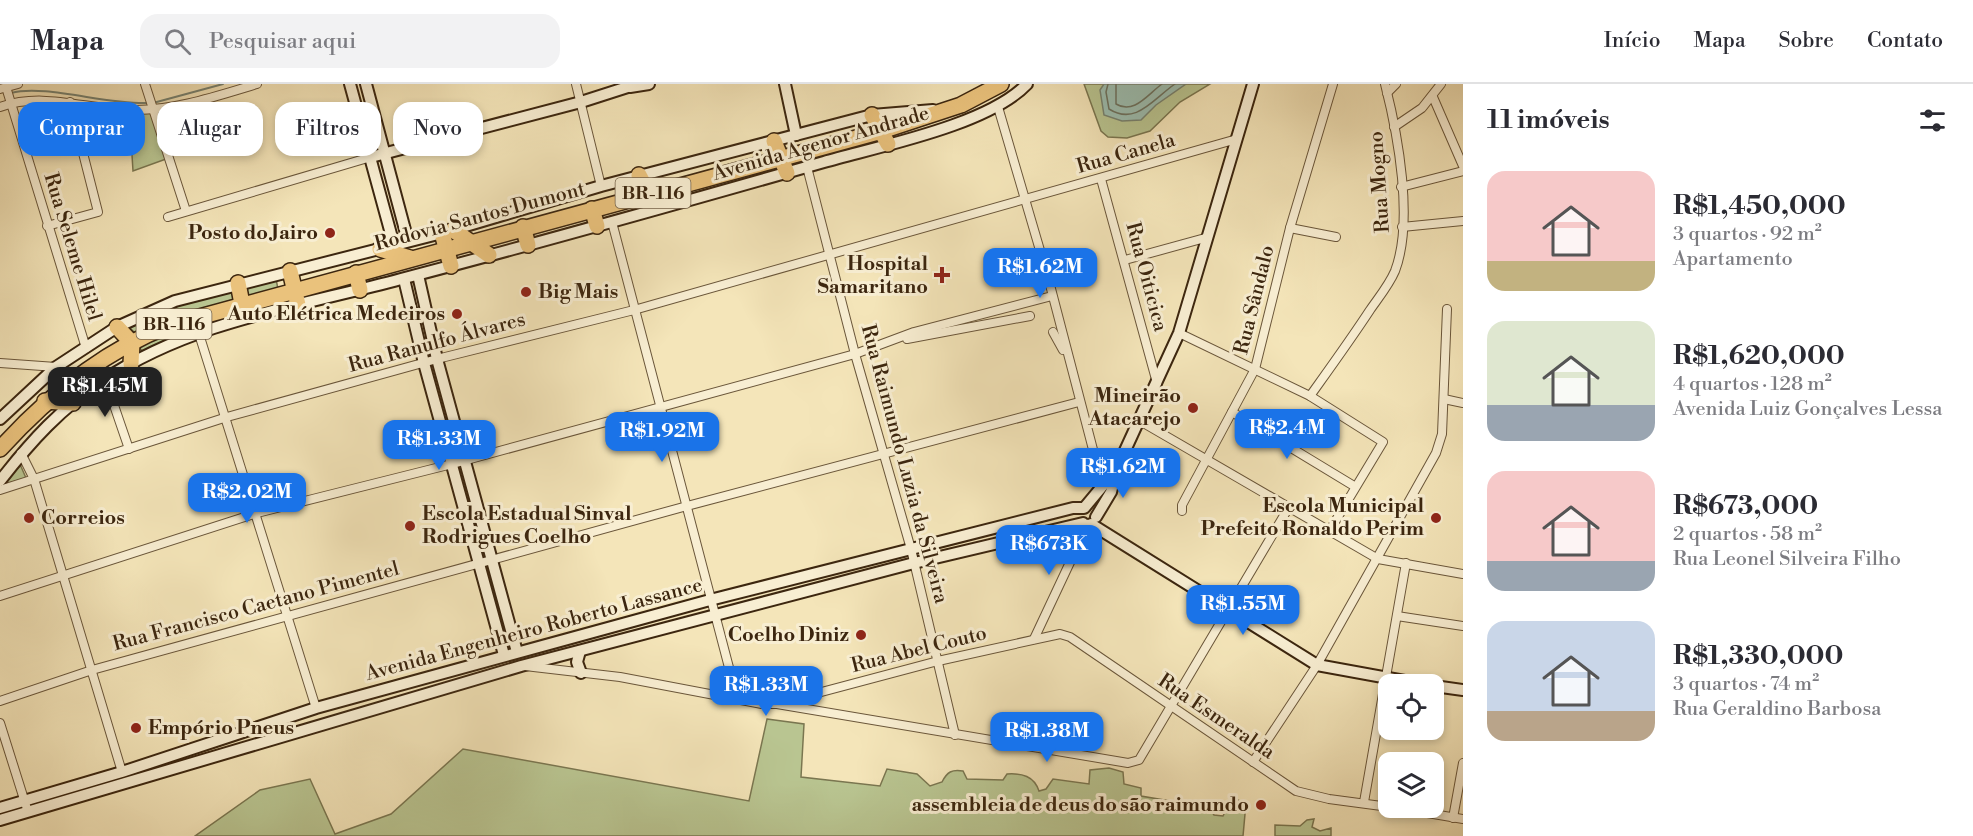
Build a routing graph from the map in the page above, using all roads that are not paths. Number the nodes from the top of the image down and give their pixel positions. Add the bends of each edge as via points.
1 (18, 84) edge
2 (144, 84) edge
3 (257, 84) edge
4 (350, 84) edge
5 (366, 84) edge
6 (576, 84) edge
7 (637, 84) edge
8 (650, 84) edge
9 (785, 84) edge
10 (1001, 84) edge
11 (1027, 84) edge
12 (1252, 84) edge
13 (1333, 84) edge
14 (1396, 84) edge
15 (1441, 84) edge
16 (3, 88) edge
17 (1386, 88) edge
18 (618, 89) junction
19 (1433, 97) junction
20 (70, 102) edge
21 (581, 102) junction
22 (11, 103) junction
23 (0, 107) edge
24 (998, 107) junction
25 (145, 110) edge
26 (153, 110) junction
27 (943, 112) junction
28 (872, 115) junction
29 (1394, 127) junction
30 (796, 135) junction
31 (885, 138) junction
32 (1237, 139) junction
33 (774, 141) junction
34 (385, 154) junction
35 (84, 156) edge
36 (782, 156) junction
37 (371, 157) junction
38 (1463, 166) edge
39 (807, 167) junction
40 (1463, 171) edge
41 (787, 173) junction
42 (639, 175) junction
43 (1101, 179) junction
44 (601, 186) junction
45 (1401, 187) junction
46 (649, 194) junction
47 (1024, 201) junction
48 (592, 209) junction
49 (186, 211) junction
50 (168, 217) dead end
51 (1463, 221) edge
52 (605, 224) junction
53 (47, 226) junction
54 (523, 227) junction
55 (1402, 227) junction
56 (1290, 228) junction
57 (447, 231) junction
58 (1336, 237) dead end
59 (1205, 238) junction
60 (408, 241) junction
61 (468, 243) junction
62 (528, 245) junction
63 (387, 247) junction
64 (447, 249) junction
65 (489, 255) junction
66 (831, 255) junction
67 (410, 258) junction
68 (1125, 260) junction
69 (452, 266) junction
70 (290, 272) junction
71 (1092, 272) dead end
72 (356, 273) junction
73 (418, 275) junction
74 (404, 279) junction
75 (1049, 281) junction
76 (238, 283) junction
77 (360, 290) junction
78 (1052, 296) junction
79 (296, 297) junction
80 (242, 304) junction
81 (1448, 309) dead end
82 (634, 310) junction
83 (1030, 316) dead end
84 (117, 327) junction
85 (1053, 332) dead end
86 (1179, 333) junction
87 (199, 334) junction
88 (899, 340) junction
89 (132, 343) junction
90 (86, 348) junction
91 (855, 354) junction
92 (437, 359) junction
93 (0, 363) edge
94 (424, 363) junction
95 (131, 364) junction
96 (56, 367) junction
97 (1070, 368) junction
98 (1255, 369) junction
99 (105, 379) junction
100 (1157, 384) junction
101 (1310, 396) junction
102 (1444, 399) junction
103 (45, 401) junction
104 (1079, 402) junction
105 (73, 403) junction
106 (1463, 403) edge
107 (660, 406) junction
108 (1232, 412) junction
109 (227, 417) junction
110 (0, 419) edge
111 (1140, 421) junction
112 (0, 449) edge
113 (129, 449) junction
114 (21, 453) junction
115 (884, 454) junction
116 (464, 460) junction
117 (1208, 460) junction
118 (452, 464) junction
119 (1117, 468) junction
120 (34, 479) junction
121 (0, 481) edge
122 (1102, 484) junction
123 (1354, 486) junction
124 (0, 490) edge
125 (687, 506) junction
126 (1289, 507) junction
127 (1084, 508) junction
128 (1182, 511) dead end
129 (256, 513) junction
130 (1090, 522) junction
131 (1000, 526) junction
132 (1330, 530) junction
133 (1005, 541) junction
134 (911, 549) junction
135 (1378, 559) junction
136 (484, 561) junction
137 (914, 563) junction
138 (1406, 563) junction
139 (63, 574) junction
140 (1463, 574) edge
141 (0, 596) edge
142 (710, 600) junction
143 (1229, 611) junction
144 (288, 616) junction
145 (715, 616) junction
146 (1397, 616) junction
147 (1463, 626) edge
148 (1034, 639) junction
149 (580, 651) junction
150 (517, 652) junction
151 (504, 655) junction
152 (938, 661) junction
153 (1317, 665) junction
154 (521, 666) junction
155 (92, 670) junction
156 (581, 673) junction
157 (1388, 674) edge
158 (431, 677) junction
159 (1378, 677) edge
160 (1444, 687) edge
161 (435, 690) junction
162 (1463, 690) edge
163 (737, 698) junction
164 (0, 701) edge
165 (777, 704) junction
166 (1172, 707) junction
167 (316, 708) junction
168 (0, 723) edge
169 (1378, 727) edge
170 (955, 735) junction
171 (1253, 762) junction
172 (1463, 763) edge
173 (122, 772) junction
174 (25, 801) junction
175 (1364, 802) junction
176 (1378, 805) edge
177 (0, 808) edge
178 (28, 812) junction
179 (1444, 816) edge
180 (1453, 818) junction
181 (1463, 819) edge
182 (0, 820) edge

1 - 16 street
2 - 26 street
3 - 26 street
4 - 37 street
5 - 34 street
6 - 21 street
7 - 18 street
8 - 18 street
9 - 30 street
10 - 27 highway, Rodovia Santos Dumont / BR-116
11 - 24 street, Avenida Agenor Andrade
12 - 32 street
13 - 56 street, Rua Sândalo
14 - 17 street
15 - 19 street
16 - 22 street, Rua Seleme Hilel
17 - 29 street, Rua Mogno
18 - 21 street
19 - 29 street
19 - 38 street
20 - 22 street via 36,99
21 - 34 street
21 - 44 street
22 - 23 street
22 - 53 street, Rua Seleme Hilel
24 - 31 street, Avenida Agenor Andrade
24 - 47 street
25 - 26 street
26 - 49 street
27 - 28 street, Avenida Agenor Andrade
27 - 31 highway, Rodovia Santos Dumont / BR-116
28 - 30 street, Avenida Agenor Andrade
28 - 31 highway
29 - 45 street, Rua Mogno
30 - 33 street, Avenida Agenor Andrade
31 - 36 highway, Rodovia Santos Dumont / BR-116
31 - 39 street, Avenida Agenor Andrade
32 - 43 street, Rua Canela
32 - 59 street
33 - 36 highway
33 - 42 street, Avenida Agenor Andrade
34 - 37 street
34 - 60 street
35 - 53 street via 98,212
36 - 41 highway
36 - 46 highway, Rodovia Santos Dumont / BR-116
37 - 49 street
37 - 63 street
39 - 41 street, Avenida Agenor Andrade
39 - 66 street, Rua Raimundo Luzia da Silveira
40 - 45 street
41 - 52 street, Avenida Agenor Andrade
42 - 44 street, Avenida Agenor Andrade
42 - 46 highway
43 - 47 street, Rua Canela
43 - 68 street, Rua Oiticica
44 - 57 street, Avenida Agenor Andrade
45 - 55 street, Rua Mogno
46 - 48 highway, Rodovia Santos Dumont / BR-116
47 - 66 street, Rua Ranulfo Álvares
47 - 75 street
48 - 52 highway
48 - 54 highway, Rodovia Santos Dumont / BR-116
49 - 50 street
51 - 55 street
52 - 62 street, Avenida Agenor Andrade
52 - 82 street
53 - 90 street, Rua Seleme Hilel
54 - 61 highway, Rodovia Santos Dumont / BR-116
54 - 62 highway
55 - 101 street, Rua Mogno via 1399,255 1390,280
56 - 58 street
56 - 98 street, Rua Sândalo
57 - 60 street, Avenida Agenor Andrade
57 - 61 highway
57 - 64 highway
59 - 68 street
59 - 86 street
60 - 63 street, Avenida Agenor Andrade
61 - 64 highway, Rodovia Santos Dumont / BR-116
61 - 65 highway
62 - 65 street, Avenida Agenor Andrade
63 - 67 highway
63 - 70 street, Avenida Agenor Andrade
64 - 67 highway, Rodovia Santos Dumont / BR-116
64 - 69 highway
65 - 69 street, Avenida Agenor Andrade
66 - 82 street, Rua Ranulfo Álvares
66 - 91 street, Rua Raimundo Luzia da Silveira
67 - 72 highway, Rodovia Santos Dumont / BR-116
68 - 100 street, Rua Oiticica
69 - 73 street, Avenida Agenor Andrade
70 - 76 street, Avenida Agenor Andrade
70 - 79 highway
71 - 75 street
72 - 77 highway
72 - 79 highway, Rodovia Santos Dumont / BR-116
73 - 74 street, Avenida Agenor Andrade
73 - 92 street
74 - 77 street, Avenida Agenor Andrade
74 - 94 street
75 - 78 street
76 - 80 highway
76 - 84 street, Avenida Agenor Andrade via 176,300
77 - 79 street, Avenida Agenor Andrade
78 - 88 street via 914,332
78 - 97 street
79 - 80 highway, Rodovia Santos Dumont / BR-116
79 - 87 street, Avenida Agenor Andrade
80 - 89 highway, Rodovia Santos Dumont / BR-116 via 170,326
81 - 102 street
82 - 92 street, Rua Ranulfo Álvares
82 - 107 street
83 - 88 street
84 - 89 highway
84 - 90 street, Avenida Agenor Andrade
85 - 97 street
86 - 98 street
86 - 100 street
87 - 95 street, Avenida Agenor Andrade
87 - 109 street
88 - 91 street
89 - 95 highway
89 - 103 highway, Rodovia Santos Dumont / BR-116
90 - 96 street, Avenida Agenor Andrade
91 - 107 street
91 - 115 street, Rua Raimundo Luzia da Silveira
92 - 94 street, Rua Ranulfo Álvares
92 - 116 street
93 - 96 street
94 - 109 street, Rua Ranulfo Álvares
94 - 118 street
95 - 99 street, Avenida Agenor Andrade
96 - 110 street, Avenida Agenor Andrade
97 - 104 street
98 - 101 street
98 - 108 street, Rua Sândalo
99 - 105 street, Avenida Agenor Andrade
99 - 113 street
100 - 111 street
101 - 123 street via 1383,442
102 - 106 street
102 - 135 street via 1442,434 1436,453
103 - 105 highway
103 - 112 highway, Rodovia Santos Dumont / BR-116
104 - 115 street, Rua Francisco Caetano Pimentel
104 - 122 street
105 - 114 street, Avenida Agenor Andrade
107 - 116 street
107 - 125 street
108 - 117 street, Rua Sândalo
108 - 123 street
109 - 113 street, Rua Ranulfo Álvares
109 - 129 street
111 - 117 street
111 - 119 street
113 - 120 street, Rua Ranulfo Álvares
114 - 120 street
114 - 121 street, Avenida Agenor Andrade
115 - 125 street, Rua Francisco Caetano Pimentel
115 - 134 street, Rua Raimundo Luzia da Silveira
116 - 118 street
116 - 136 street
117 - 126 street
117 - 128 street, Rua Sândalo
118 - 129 street
118 - 136 street
119 - 122 street
119 - 130 street via 1111,492
120 - 124 street, Rua Ranulfo Álvares
120 - 139 street
122 - 127 street
123 - 132 street
125 - 136 street, Rua Francisco Caetano Pimentel
125 - 142 street
126 - 132 street
126 - 143 street
127 - 130 street via 1079,516
127 - 131 street, Avenida Engenheiro Roberto Lassance
129 - 139 street
129 - 144 street
130 - 133 street, Avenida Engenheiro Roberto Lassance
130 - 143 street
130 - 148 street
131 - 133 street
131 - 134 street, Avenida Engenheiro Roberto Lassance
132 - 135 street
133 - 137 street, Avenida Engenheiro Roberto Lassance
134 - 137 street, Rua Raimundo Luzia da Silveira
134 - 142 street, Avenida Engenheiro Roberto Lassance
135 - 138 street
135 - 153 street
136 - 144 street, Rua Francisco Caetano Pimentel
136 - 150 street
136 - 151 street
137 - 145 street, Avenida Engenheiro Roberto Lassance
137 - 152 street, Rua Raimundo Luzia da Silveira
138 - 140 street
138 - 146 street
139 - 141 street
139 - 155 street
142 - 145 street
142 - 150 street, Avenida Engenheiro Roberto Lassance
143 - 153 street
143 - 166 street
144 - 155 street, Rua Francisco Caetano Pimentel
144 - 167 street
145 - 149 street, Avenida Engenheiro Roberto Lassance
145 - 163 street
146 - 147 street
146 - 157 street
148 - 152 street, Rua Abel Couto
148 - 166 street, Rua Esmeralda via 1060,634 1070,637
149 - 154 street, Avenida Engenheiro Roberto Lassance
149 - 156 street via 577,662
150 - 151 street, Avenida Engenheiro Roberto Lassance
151 - 158 street, Avenida Engenheiro Roberto Lassance
152 - 165 street, Rua Abel Couto
152 - 170 street, Rua Raimundo Luzia da Silveira
153 - 159 street
153 - 171 street
154 - 156 street
154 - 161 street, Avenida Engenheiro Roberto Lassance
155 - 164 street, Rua Francisco Caetano Pimentel
155 - 173 street
156 - 163 street
158 - 161 street
158 - 167 street, Avenida Engenheiro Roberto Lassance
160 - 162 street
161 - 178 street, Avenida Engenheiro Roberto Lassance
163 - 165 street
165 - 170 street
166 - 170 street via 1139,760 1128,763
166 - 171 street, Rua Esmeralda
167 - 173 street, Avenida Engenheiro Roberto Lassance
168 - 174 street
169 - 175 street
171 - 175 street, Rua Esmeralda via 1296,791
172 - 180 street
173 - 174 street, Avenida Engenheiro Roberto Lassance
174 - 177 street, Avenida Engenheiro Roberto Lassance
174 - 178 street
175 - 176 street, Rua Esmeralda
178 - 182 street, Avenida Engenheiro Roberto Lassance
179 - 180 street, Rua Esmeralda
180 - 181 street, Rua Esmeralda

